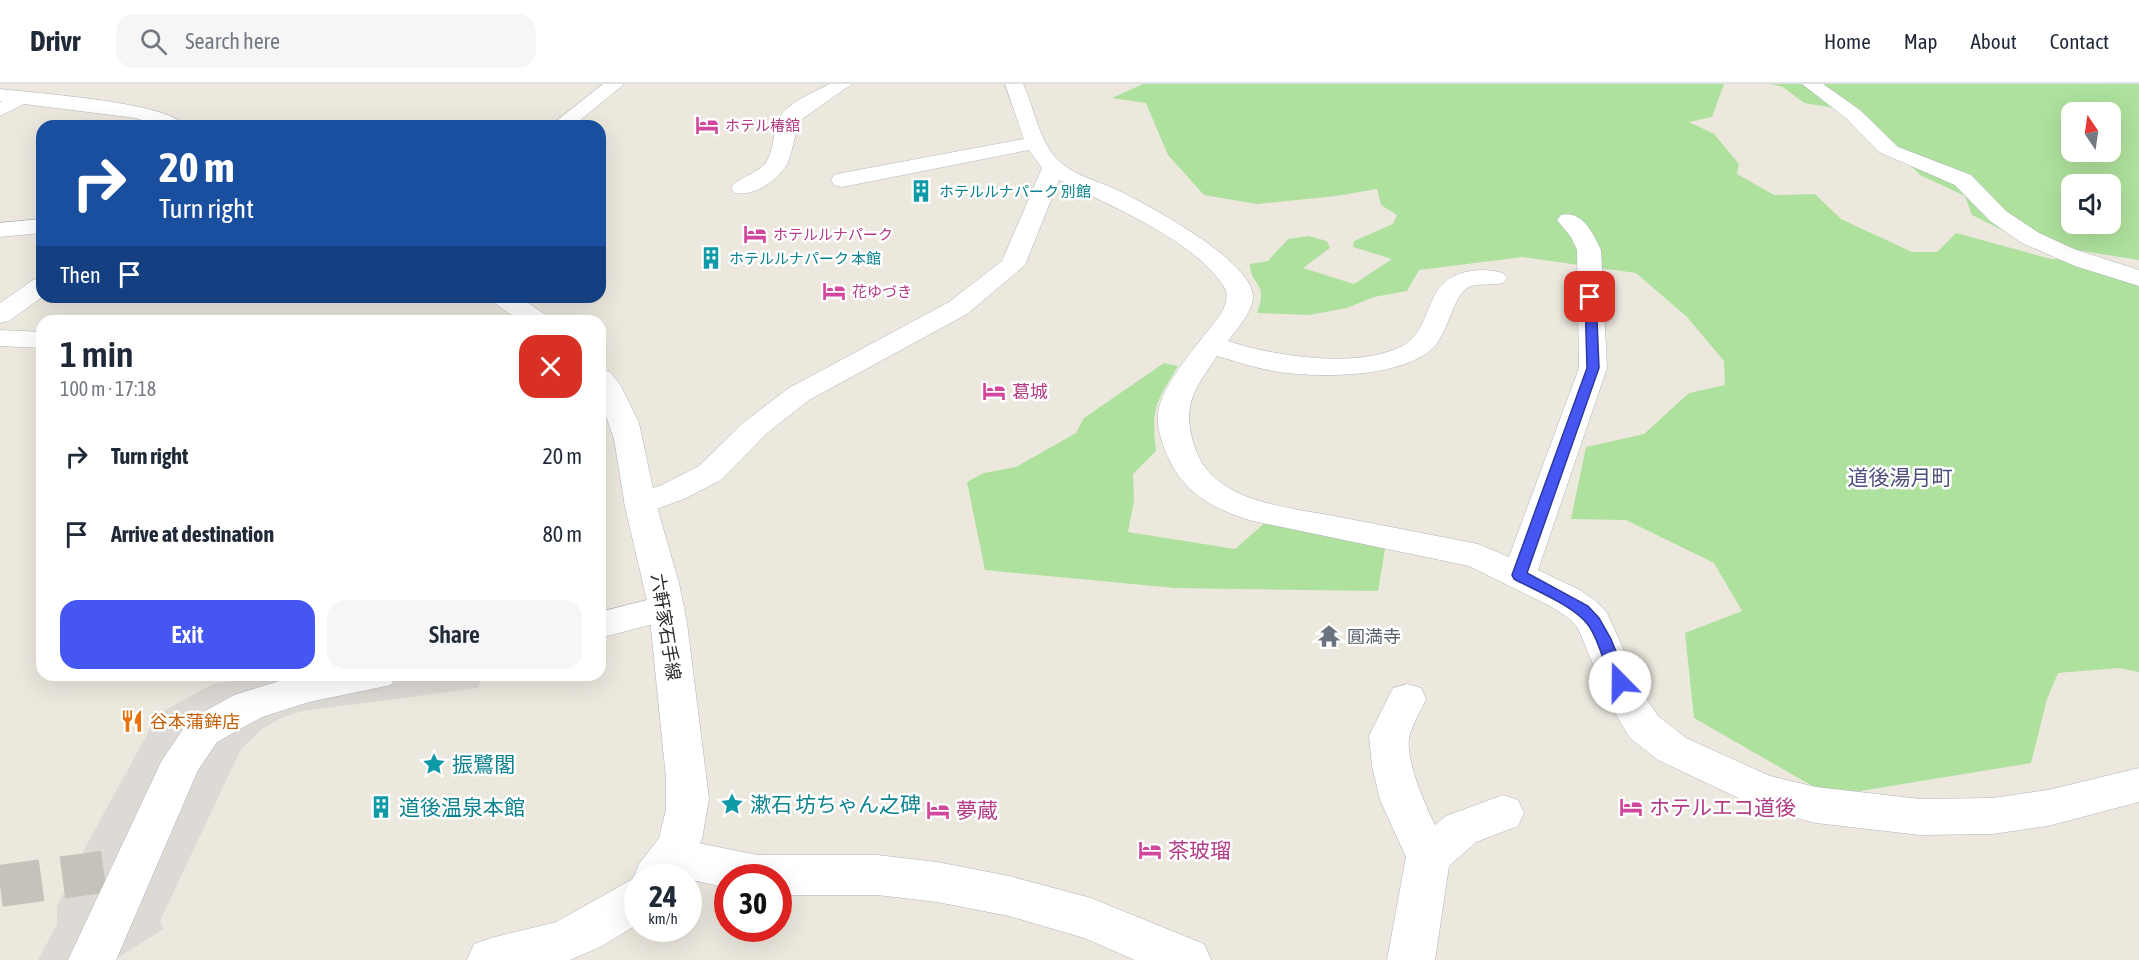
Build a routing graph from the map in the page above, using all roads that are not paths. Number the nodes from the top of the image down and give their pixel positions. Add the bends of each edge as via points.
1 (615, 84) edge
2 (843, 84) edge
3 (1014, 84) edge
4 (1811, 84) edge
5 (0, 95) edge
6 (21, 98) junction
7 (0, 110) edge
8 (163, 120) edge
9 (568, 120) edge
10 (1044, 155) junction
11 (842, 180) dead end
12 (742, 188) dead end
13 (1569, 220) dead end
14 (36, 227) edge
15 (0, 230) edge
16 (1494, 278) dead end
17 (2139, 278) edge
18 (36, 289) edge
19 (511, 303) edge
20 (0, 315) edge
21 (528, 315) edge
22 (0, 338) edge
23 (36, 340) edge
24 (1212, 345) junction
25 (606, 385) edge
26 (640, 504) junction
27 (1519, 575) junction
28 (667, 608) junction
29 (606, 623) edge
30 (343, 681) edge
31 (1407, 699) dead end
32 (2139, 785) edge
33 (1503, 813) dead end
34 (1428, 857) junction
35 (666, 864) edge
36 (702, 870) edge
37 (624, 908) edge
38 (92, 960) edge
39 (491, 960) edge
40 (1187, 960) edge
41 (1411, 960) edge

1 - 9 street
2 - 12 street via 789,119 777,163 762,179
3 - 10 street
4 - 17 street via 1859,120 1880,143 1966,182 1996,214 2032,239 2073,258
5 - 6 street
6 - 7 street
6 - 8 street via 136,112
10 - 11 street via 1000,151
10 - 24 street via 1138,208 1216,262 1231,277 1240,291 1239,308
10 - 26 street via 1012,265 958,308 783,405 710,473
13 - 27 street via 1589,250 1593,368
14 - 15 street
16 - 24 street via 1481,276 1457,281 1431,333 1415,350 1392,358 1338,366 1302,365 1267,362
18 - 20 street
19 - 21 street
22 - 23 street
24 - 27 street via 1176,400 1172,420 1182,460 1198,482 1225,500 1253,510 1478,556
25 - 26 street, 六軒家石手線 via 631,443
26 - 28 street, 六軒家石手線
27 - 32 street via 1565,598 1594,622 1628,703 1644,727 1672,749 1762,792 1816,805 1909,816 1992,816 2048,808
28 - 29 street
28 - 35 street, 六軒家石手線 via 687,806 683,833
30 - 38 street via 308,687 248,706 203,731 181,762
31 - 34 street via 1389,736 1392,766 1401,800
33 - 34 street via 1461,829
34 - 41 street
36 - 40 street via 757,875 877,875 937,882 1009,896 1091,919
37 - 39 street via 597,927 558,945

